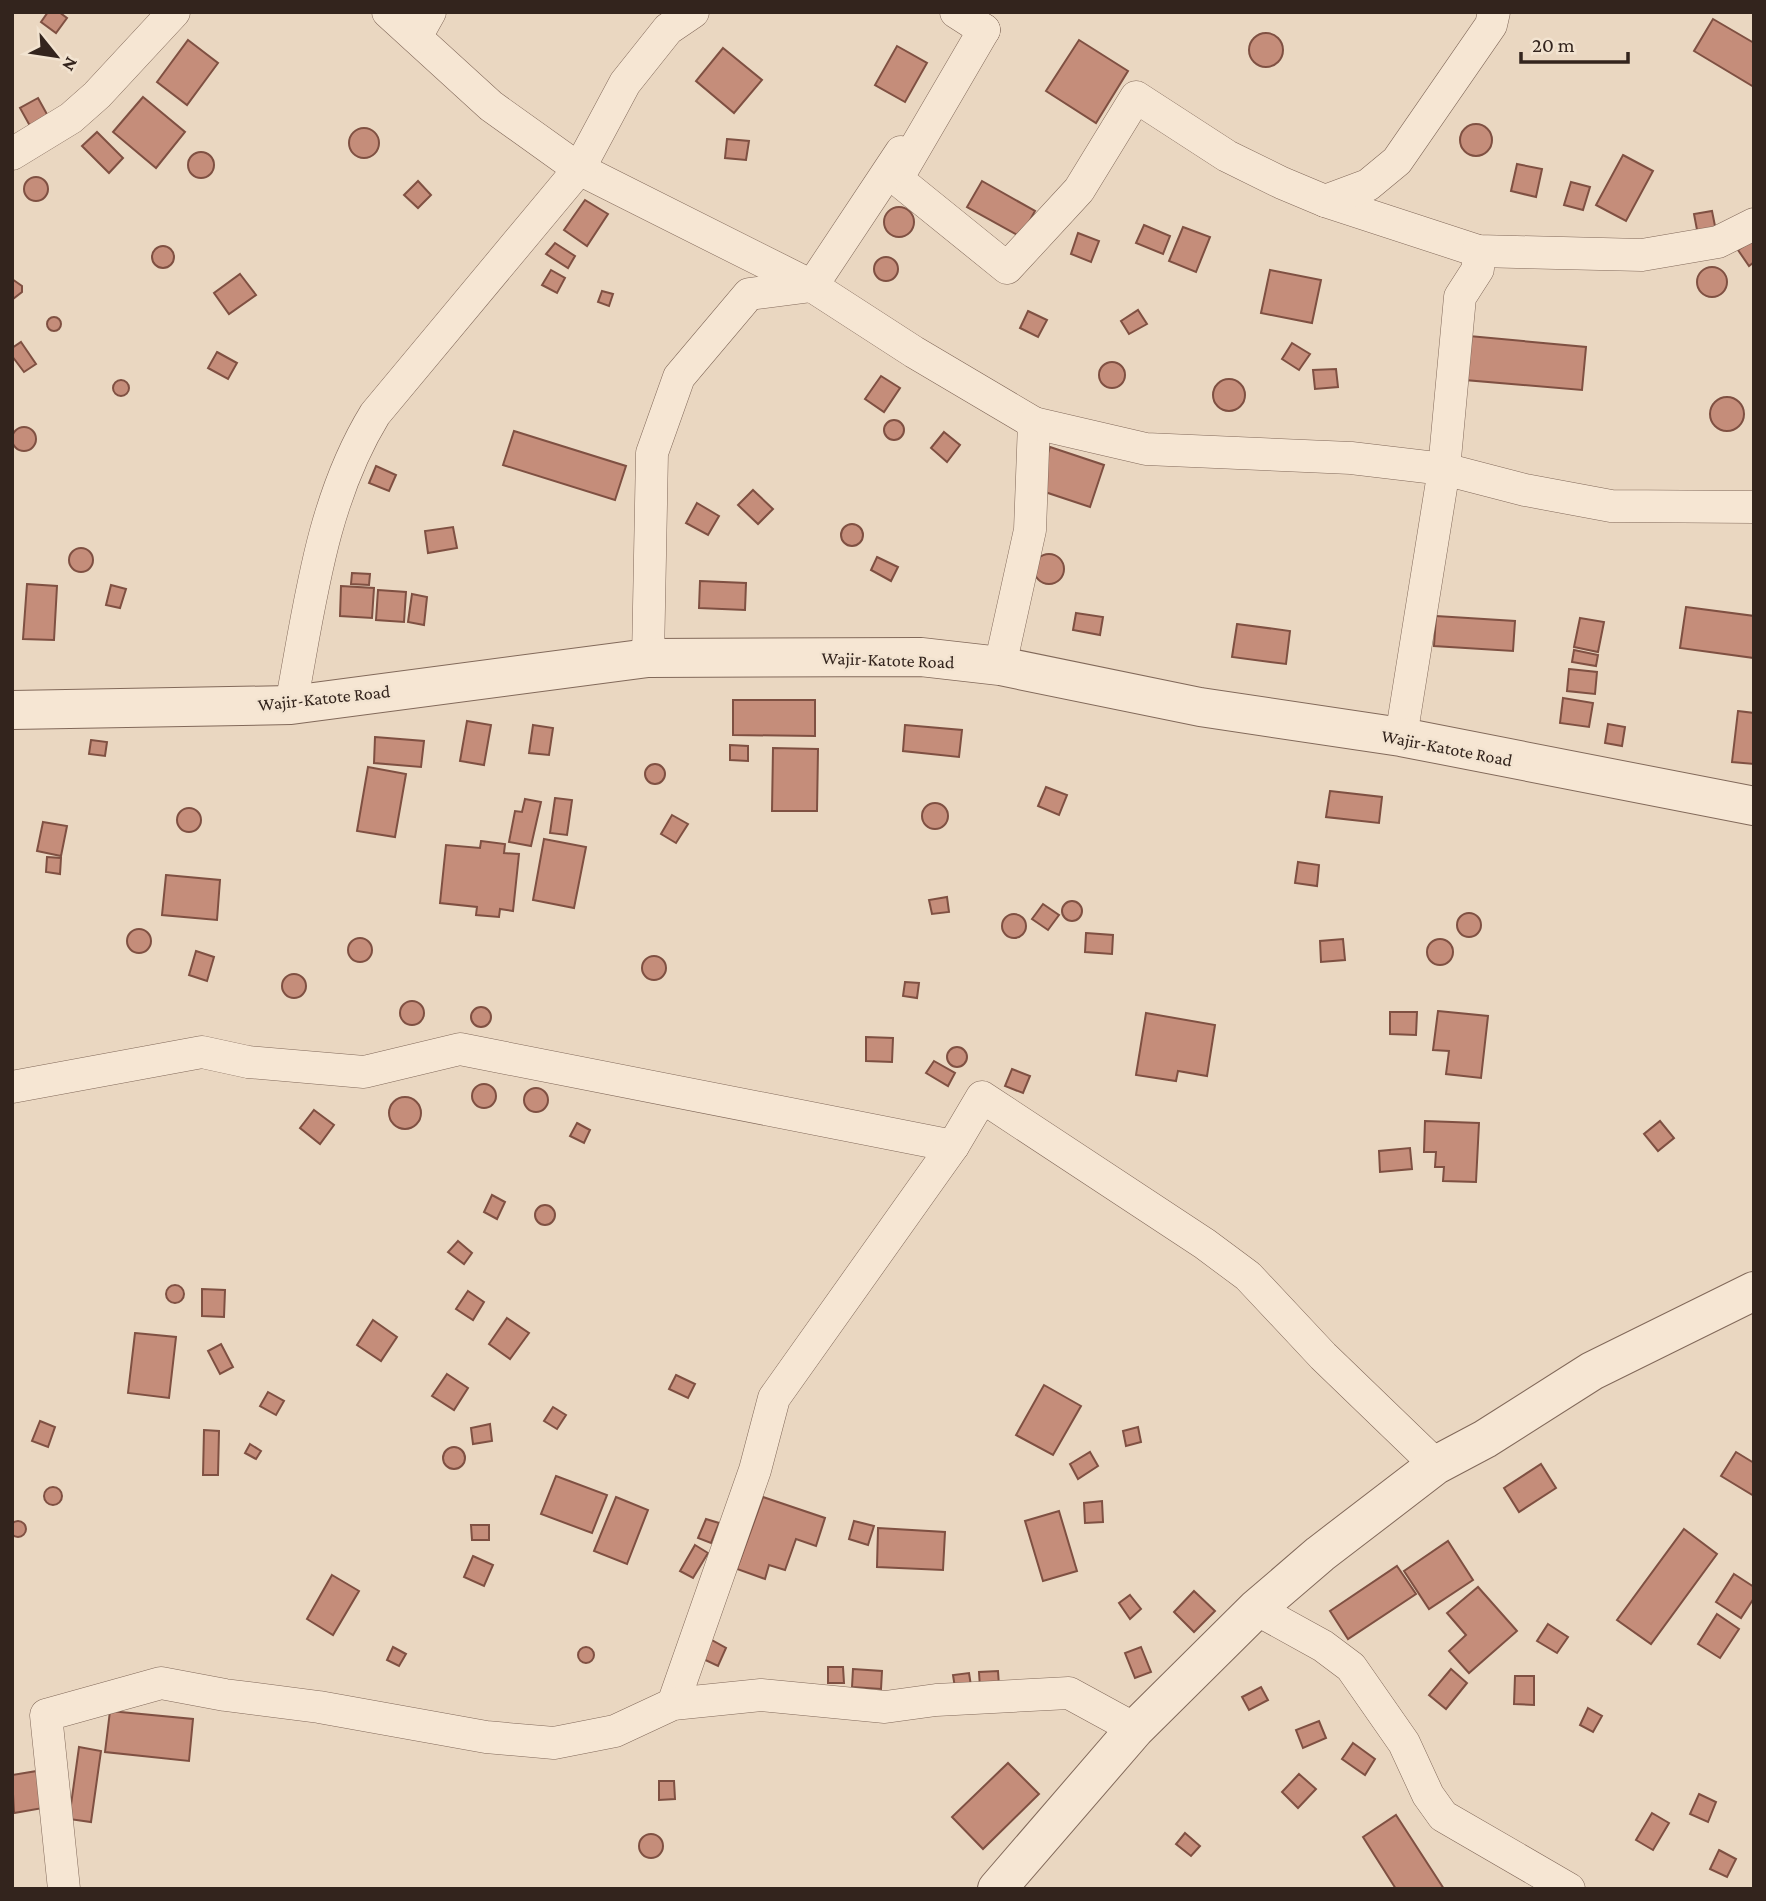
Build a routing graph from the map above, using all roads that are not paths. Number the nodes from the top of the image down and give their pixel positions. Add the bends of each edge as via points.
1 (174, 12) edge
2 (388, 12) edge
3 (693, 12) edge
4 (956, 12) edge
5 (1494, 16) edge
6 (990, 21) edge
7 (423, 25) edge
8 (12, 155) edge
9 (579, 169) junction
10 (1325, 201) junction
11 (1754, 224) edge
12 (1478, 251) junction
13 (812, 286) junction
14 (1034, 423) junction
15 (1444, 469) junction
16 (1754, 507) edge
17 (648, 659) junction
18 (1000, 666) junction
19 (290, 705) junction
20 (12, 710) edge
21 (1401, 737) junction
22 (1744, 811) edge
23 (12, 1087) edge
24 (953, 1146) junction
25 (1754, 1291) edge
26 (1436, 1465) junction
27 (1256, 1609) junction
28 (673, 1704) junction
29 (1135, 1729) junction
30 (64, 1889) edge
31 (997, 1889) edge
32 (1569, 1889) edge

1 - 8 street via 71,118
2 - 7 street
3 - 9 street via 668,29 625,83
4 - 6 street
5 - 10 street via 1397,161 1368,185
6 - 10 street via 897,179 1007,268 1079,190 1136,97 1227,156
6 - 13 street
7 - 9 street via 491,106
9 - 13 street
9 - 19 street via 375,414 353,451 327,521
10 - 12 street
11 - 12 street via 1718,242 1642,255
12 - 15 street via 1478,269 1460,297
13 - 14 street
13 - 17 street via 749,295 679,377 652,453
14 - 15 street via 1146,449 1351,458
14 - 18 street via 1030,530
15 - 16 street via 1611,506
15 - 21 street
17 - 18 street, Wajir-Katote Road via 920,657
17 - 19 street, Wajir-Katote Road
18 - 21 street, Wajir-Katote Road via 1200,707
19 - 20 street, Wajir-Katote Road
21 - 22 street, Wajir-Katote Road
23 - 24 street via 202,1052 248,1062 364,1072 460,1049
24 - 26 street via 982,1097 1205,1244 1248,1276
24 - 28 street via 774,1398 755,1470
25 - 26 street via 1591,1371
26 - 27 street
27 - 29 street
27 - 32 street via 1351,1667 1404,1743 1443,1816
28 - 29 street via 761,1695 885,1707 1069,1693
28 - 30 street via 615,1731 554,1743 486,1737 161,1683 46,1715
29 - 31 street

